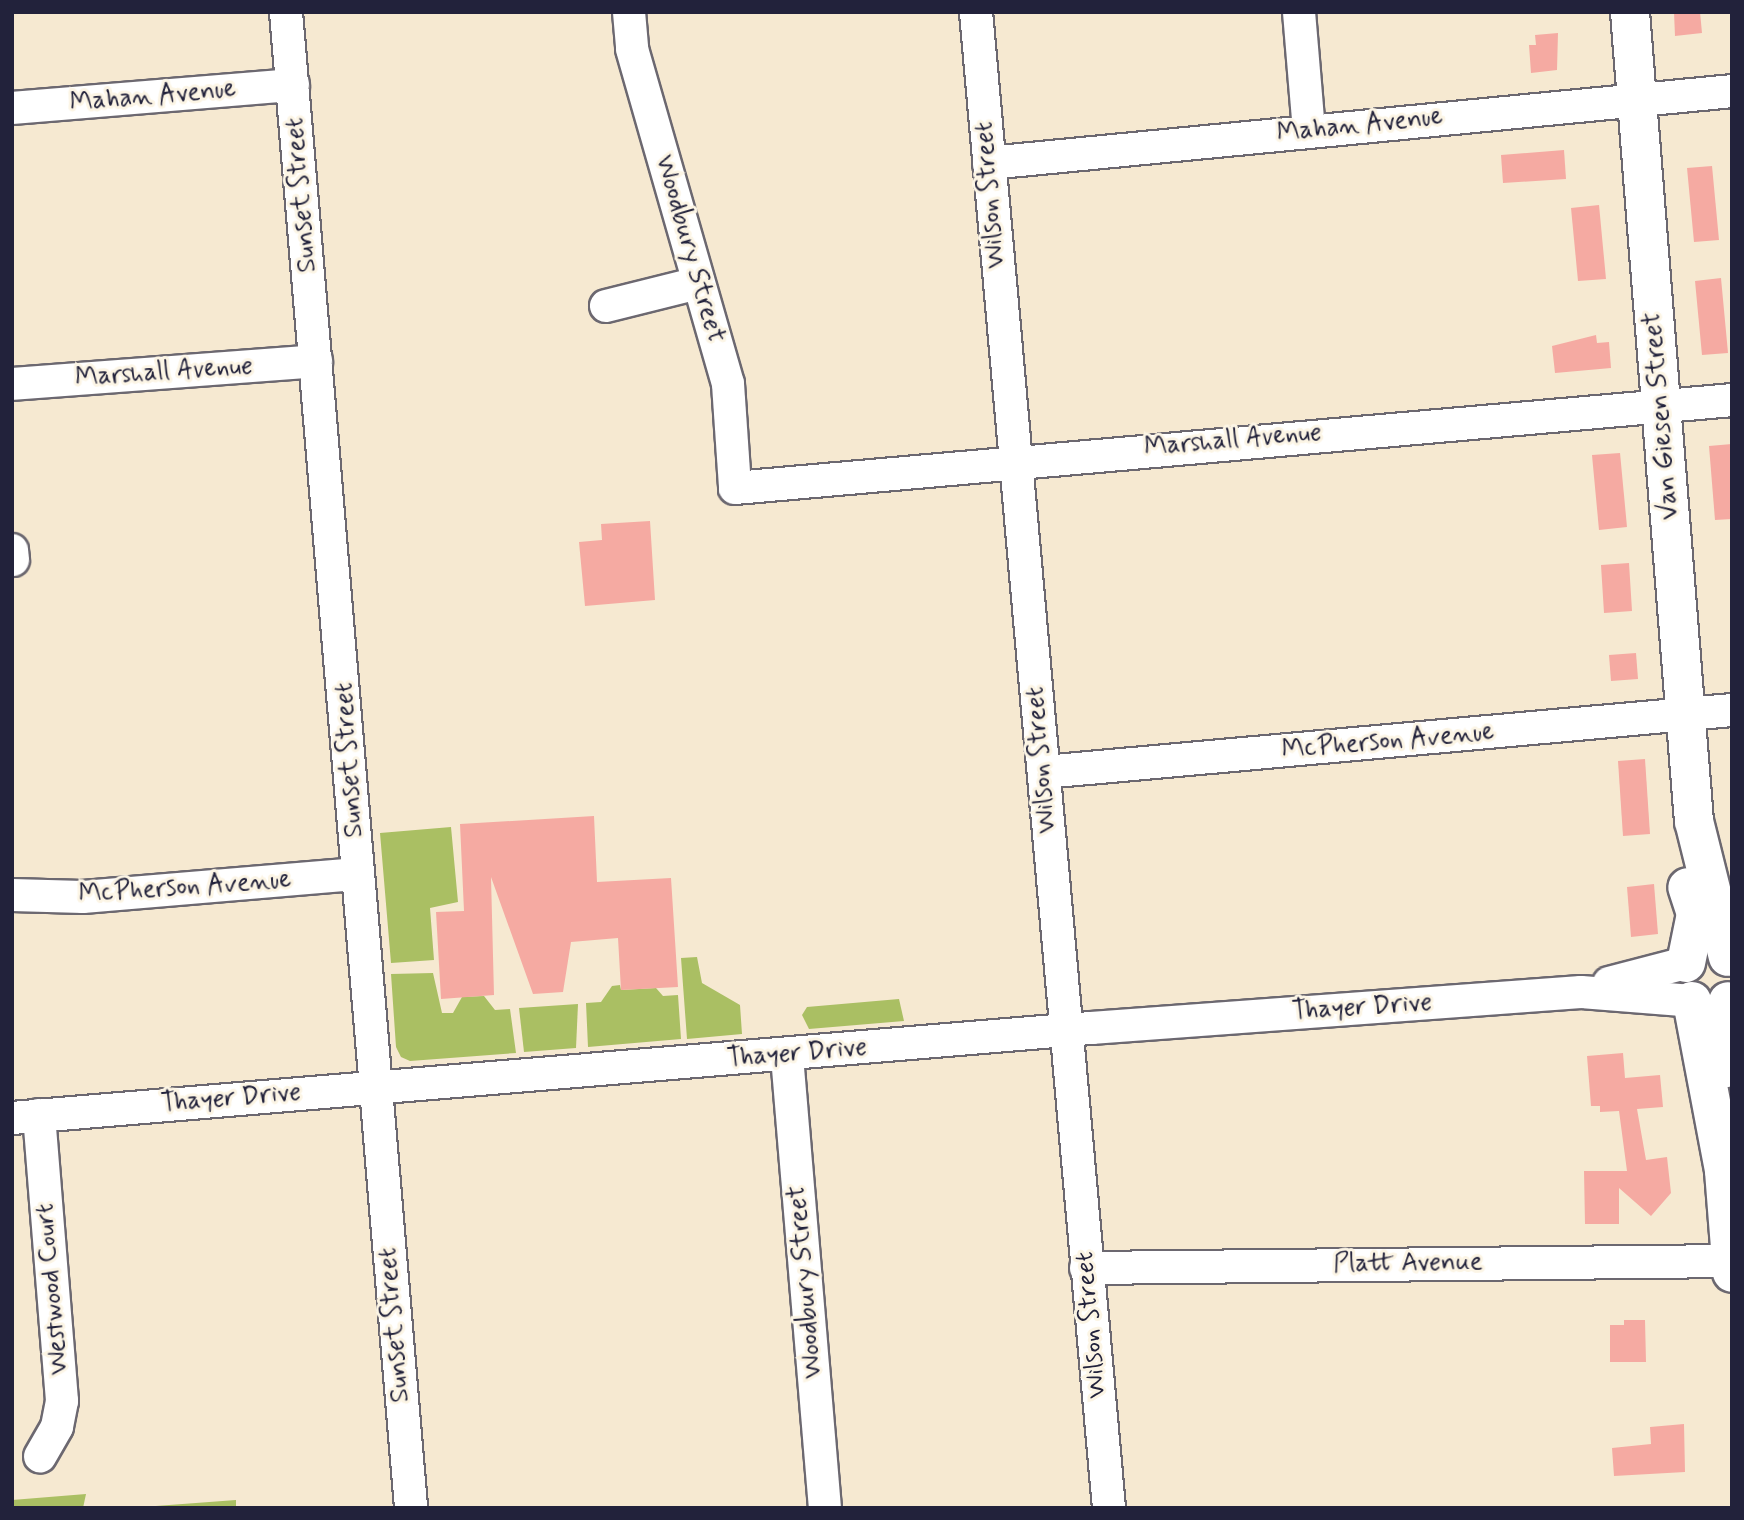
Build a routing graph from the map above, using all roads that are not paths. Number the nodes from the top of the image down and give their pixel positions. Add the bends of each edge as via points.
1 (286, 12) edge
2 (629, 12) edge
3 (976, 12) edge
4 (1298, 12) edge
5 (1630, 12) edge
6 (293, 86) junction
7 (1732, 91) edge
8 (1634, 99) junction
9 (12, 108) edge
10 (1309, 131) junction
11 (989, 163) junction
12 (698, 283) junction
13 (606, 306) dead end
14 (316, 361) junction
15 (12, 384) edge
16 (1732, 400) edge
17 (1661, 403) junction
18 (1013, 460) junction
19 (736, 488) joint
20 (12, 550) edge
21 (13, 560) edge
22 (1732, 710) edge
23 (1688, 715) junction
24 (1044, 772) junction
25 (1694, 821) junction
26 (358, 874) junction
27 (12, 895) edge
28 (1731, 959) edge
29 (1686, 964) junction
30 (1581, 992) junction
31 (1721, 1000) edge
32 (1066, 1030) junction
33 (787, 1056) junction
34 (374, 1087) junction
35 (26, 1117) edge
36 (1731, 1267) edge
37 (1086, 1268) junction
38 (40, 1457) dead end
39 (411, 1508) edge
40 (825, 1508) edge
41 (1109, 1508) edge

1 - 6 street, Sunset Street
2 - 12 street, Woodbury Street via 632,49
3 - 11 street, Wilson Street
4 - 10 street
5 - 8 main road, Van Giesen Street
6 - 9 street, Mahan Avenue
6 - 14 street, Sunset Street
7 - 8 street, Mahan Avenue
8 - 10 street, Mahan Avenue
8 - 17 main road, Van Giesen Street
10 - 11 street, Mahan Avenue
11 - 18 street, Wilson Street
12 - 13 street
12 - 19 street, Woodbury Street via 728,384
14 - 15 street, Marshall Avenue
14 - 26 street, Sunset Street
16 - 17 street, Marshall Avenue
17 - 18 street, Marshall Avenue
17 - 23 main road, Van Giesen Street
18 - 19 street, Marshall Avenue
18 - 24 street, Wilson Street
20 - 21 street
22 - 23 street, McPherson Avenue
23 - 24 street, McPherson Avenue
23 - 25 main road, Van Giesen Street
24 - 32 street, Wilson Street
25 - 28 main road, Van Giesen Street
25 - 29 main road, Van Giesen Street via 1684,858 1696,914
26 - 27 street, McPherson Avenue via 83,897
26 - 34 street, Sunset Street
28 - 29 main road via 1707,951
29 - 30 street, Thayer Drive
29 - 31 main road, Van Giesen Street via 1682,979
30 - 31 street, Thayer Drive
30 - 32 street, Thayer Drive
31 - 36 main road
32 - 33 street, Thayer Drive
32 - 37 street, Wilson Street
33 - 34 street, Thayer Drive
33 - 40 street, Woodbury Street
34 - 35 street, Thayer Drive
34 - 39 street, Sunset Street
35 - 38 street, Westwood Court via 62,1401 57,1427
36 - 37 street, Platt Avenue
37 - 41 street, Wilson Street

